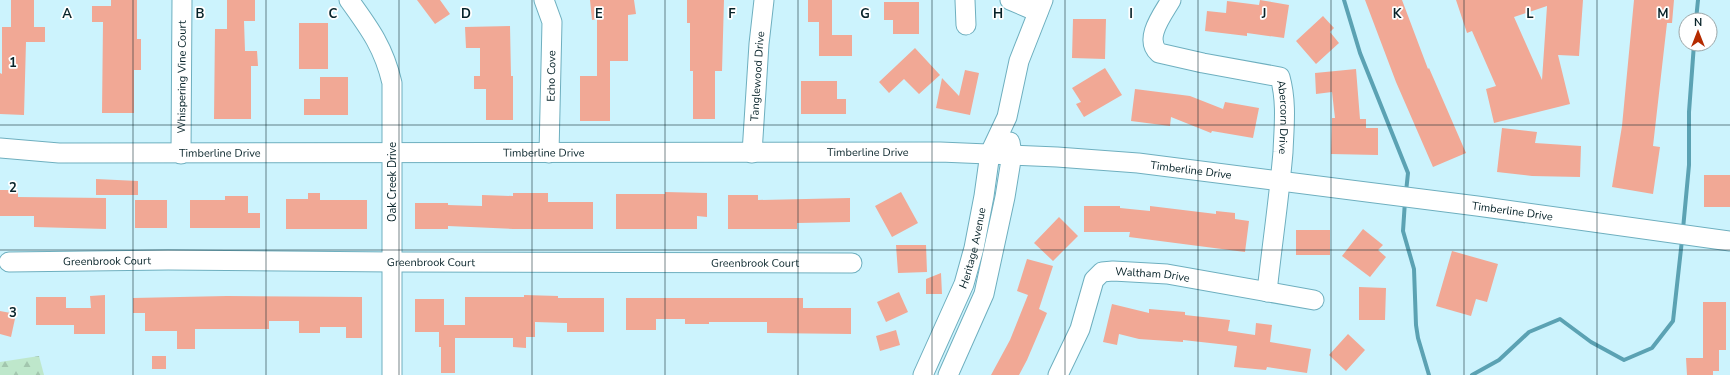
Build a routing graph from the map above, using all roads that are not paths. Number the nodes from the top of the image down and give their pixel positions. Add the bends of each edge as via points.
1 (182, 0) edge
2 (349, 0) edge
3 (544, 0) edge
4 (764, 0) edge
5 (965, 0) edge
6 (1010, 0) edge
7 (1171, 0) edge
8 (1041, 6) edge
9 (966, 26) dead end
10 (1007, 117) junction
11 (0, 148) edge
12 (392, 152) junction
13 (549, 153) junction
14 (752, 153) junction
15 (990, 153) junction
16 (181, 154) junction
17 (1012, 154) junction
18 (1280, 181) junction
19 (1730, 242) edge
20 (10, 262) dead end
21 (392, 262) junction
22 (852, 263) dead end
23 (1267, 292) junction
24 (1314, 300) dead end
25 (392, 375) edge
26 (923, 375) edge
27 (948, 375) edge
28 (1058, 375) edge

1 - 16 street, Whispering Vine Court
2 - 12 street, Oak Creek Drive via 373,33 388,65 392,83
3 - 13 street, Echo Cove via 552,22
4 - 14 street, Tanglewood Drive
5 - 9 street
6 - 8 street
7 - 18 street, Abercorn Drive via 1157,23 1153,40 1154,48 1159,53 1280,77 1284,90 1285,119
8 - 10 street, Heritage Avenue via 1019,61
10 - 15 street, Heritage Avenue
10 - 17 street, Heritage Avenue
11 - 16 street, Timberline Drive via 59,153
12 - 13 street, Timberline Drive
12 - 16 street, Timberline Drive
12 - 21 street, Oak Creek Drive
13 - 14 street, Timberline Drive
14 - 15 street, Timberline Drive
15 - 17 street, Timberline Drive
15 - 26 street, Heritage Avenue via 978,226 964,284
17 - 18 street, Timberline Drive via 1138,162
17 - 27 street, Heritage Avenue via 984,294
18 - 19 street, Timberline Drive
18 - 23 street, Abercorn Drive
20 - 21 street, Greenbrook Court
21 - 22 street, Greenbrook Court
21 - 25 street, Oak Creek Drive
23 - 24 street, Waltham Drive
23 - 28 street, Waltham Drive via 1167,274 1102,272 1094,280 1080,329

